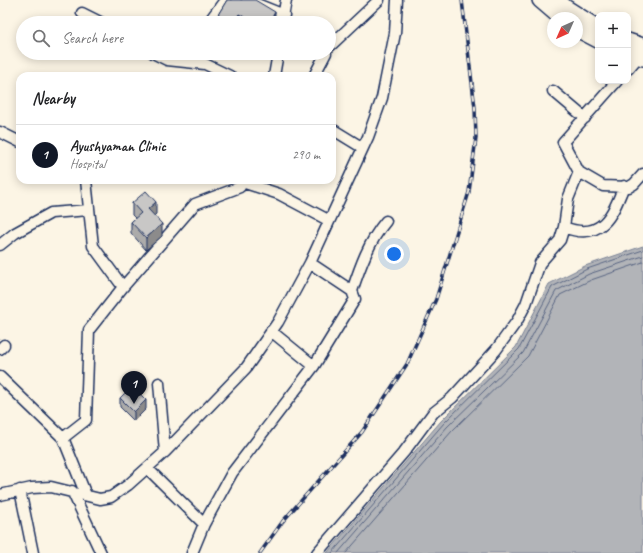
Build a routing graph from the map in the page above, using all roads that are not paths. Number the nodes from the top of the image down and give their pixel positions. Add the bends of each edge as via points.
1 (225, 0) edge
2 (247, 0) edge
3 (286, 0) edge
4 (379, 0) edge
5 (397, 0) edge
6 (540, 0) edge
7 (557, 0) edge
8 (554, 12) edge
9 (82, 13) dead end
10 (88, 16) edge
11 (213, 16) edge
12 (277, 16) edge
13 (283, 16) edge
14 (595, 26) edge
15 (583, 32) edge
16 (595, 38) edge
17 (336, 40) edge
18 (631, 45) edge
19 (638, 53) edge
20 (167, 60) edge
21 (277, 60) edge
22 (322, 60) edge
23 (631, 64) edge
24 (222, 72) edge
25 (275, 72) edge
26 (316, 72) edge
27 (614, 84) edge
28 (553, 90) dead end
29 (585, 118) junction
30 (336, 131) edge
31 (0, 132) edge
32 (16, 140) edge
33 (363, 148) junction
34 (579, 172) junction
35 (643, 174) edge
36 (86, 184) edge
37 (241, 184) edge
38 (251, 184) edge
39 (624, 186) junction
40 (89, 210) junction
41 (328, 220) junction
42 (386, 221) dead end
43 (564, 227) junction
44 (0, 245) edge
45 (310, 263) junction
46 (123, 287) junction
47 (352, 291) junction
48 (271, 331) junction
49 (314, 366) junction
50 (0, 377) edge
51 (159, 383) dead end
52 (63, 438) junction
53 (166, 452) junction
54 (147, 468) junction
55 (20, 490) junction
56 (72, 491) junction
57 (0, 495) edge
58 (86, 495) junction
59 (204, 524) junction
60 (34, 553) edge
61 (102, 553) edge
62 (192, 553) edge
63 (317, 553) edge

1 - 11 street
2 - 12 street
3 - 13 street
4 - 17 street
5 - 33 street via 395,33 382,98
6 - 8 highway
7 - 14 highway via 565,8
9 - 10 street
15 - 16 highway
18 - 19 highway
19 - 23 street
20 - 24 street via 205,64
21 - 25 street
22 - 26 street
27 - 29 street
28 - 29 street
29 - 34 street via 563,142
30 - 33 street
31 - 32 street
33 - 41 street
34 - 39 street via 603,186
34 - 43 street via 568,199
35 - 39 street via 634,184
36 - 40 street
37 - 46 street via 240,188 195,204
38 - 41 street via 279,194
39 - 43 street via 611,217 602,226 577,232
40 - 44 street via 51,214 15,233
40 - 46 street via 93,246
41 - 45 street
42 - 47 street via 377,232
43 - 63 street via 560,240 540,263 526,304 501,344 452,398 433,413 404,452
45 - 47 street
45 - 48 street
46 - 52 street via 89,330 86,420
47 - 49 street via 355,299
48 - 49 street
48 - 53 street via 246,368
49 - 59 street via 232,473
50 - 52 street
51 - 53 street
52 - 58 street
53 - 54 street
54 - 58 street via 111,497 100,499
54 - 59 street
55 - 56 street via 51,487
55 - 57 street
55 - 60 street
56 - 58 street
56 - 61 street
59 - 62 street

